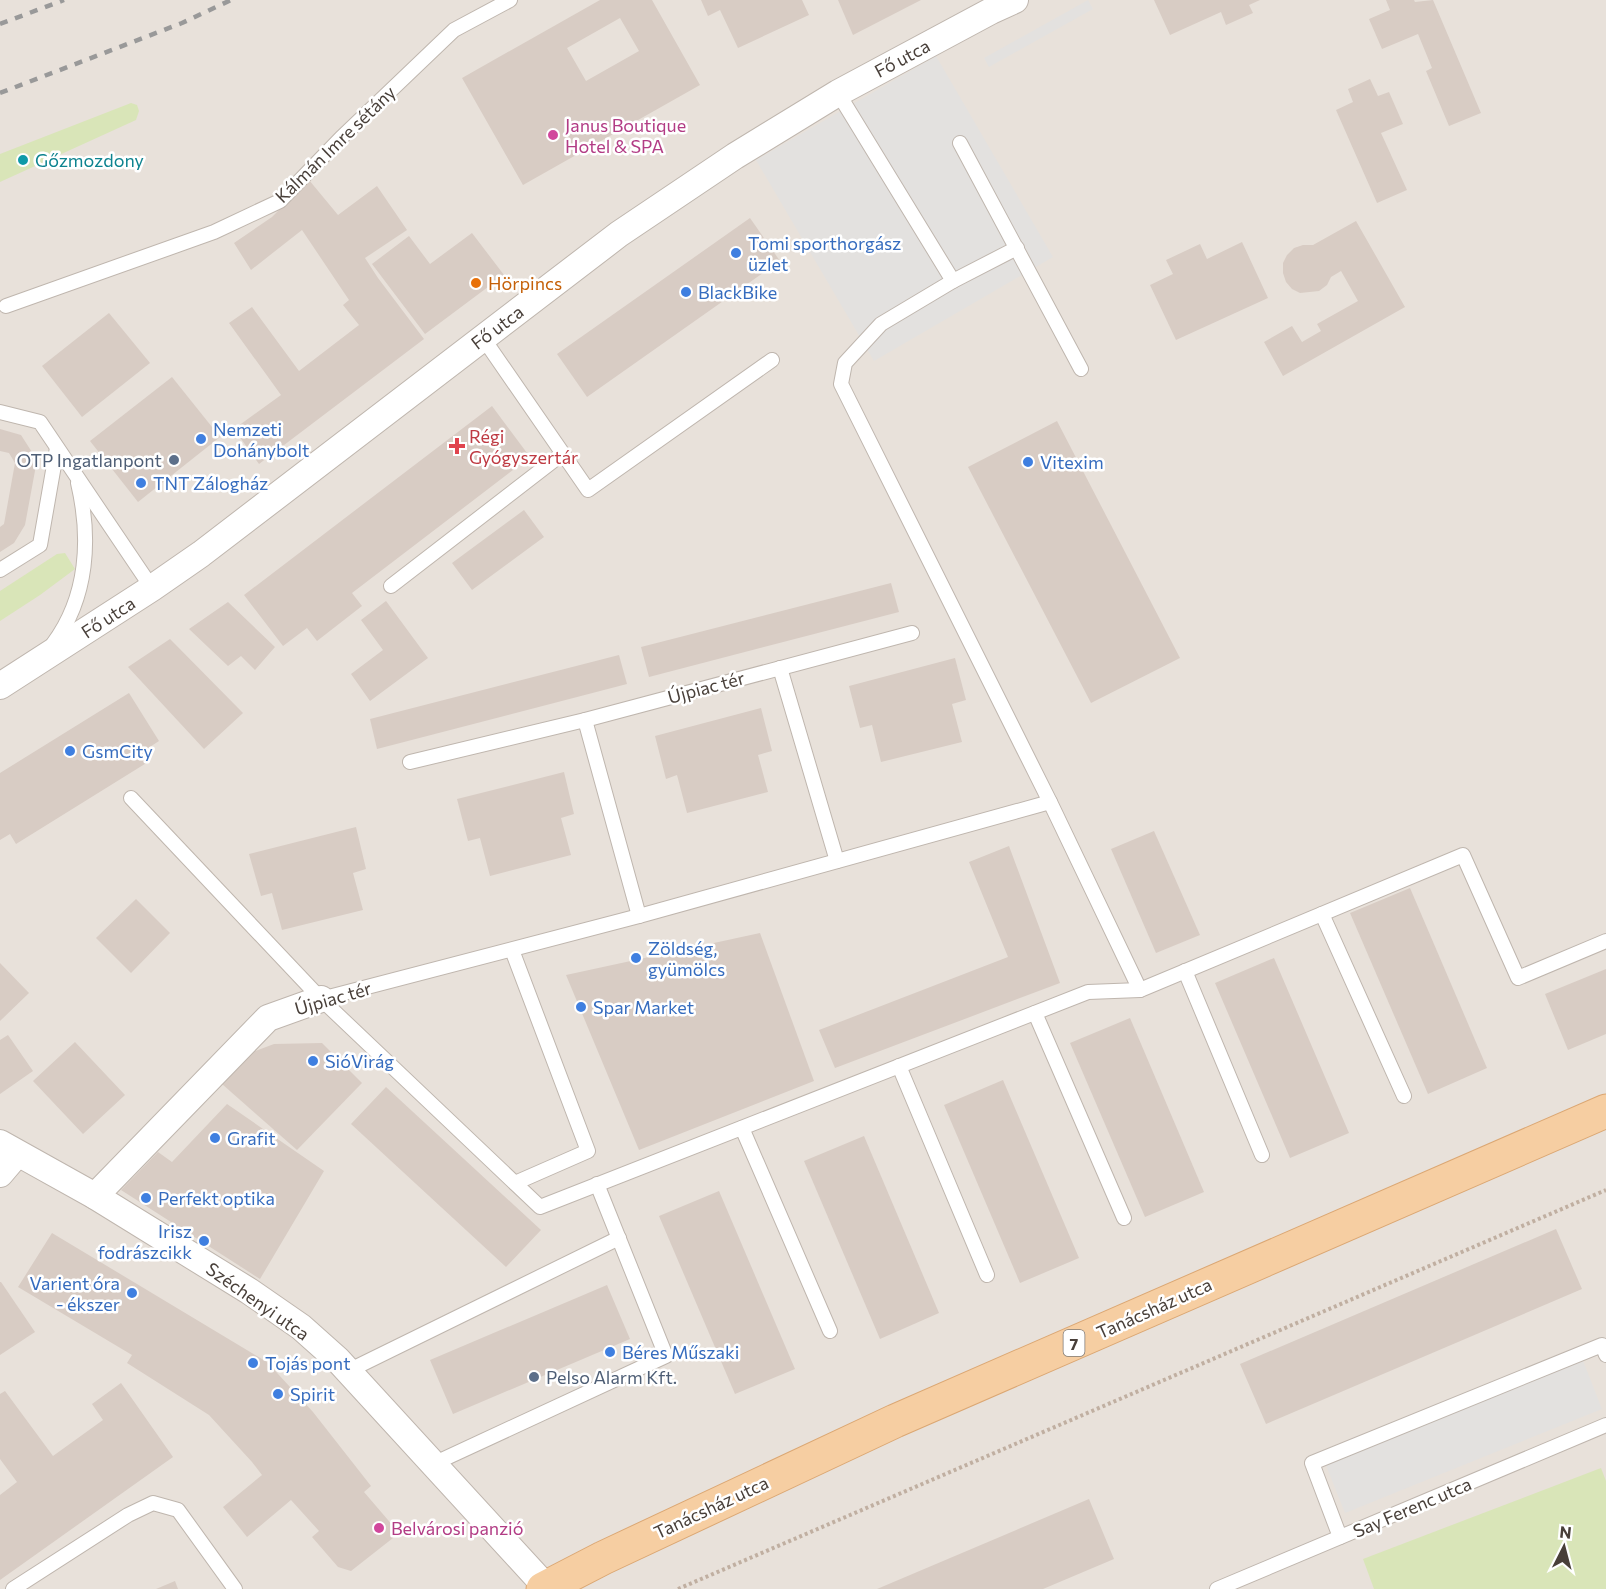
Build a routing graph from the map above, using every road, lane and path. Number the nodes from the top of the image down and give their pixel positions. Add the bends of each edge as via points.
1 (510, 0) edge
2 (1015, 0) edge
3 (838, 93) junction
4 (960, 143) dead end
5 (1017, 248) junction
6 (952, 281) junction
7 (6, 306) dead end
8 (483, 338) junction
9 (772, 360) dead end
10 (1081, 369) dead end
11 (0, 412) edge
12 (57, 447) junction
13 (562, 454) junction
14 (76, 475) junction
15 (0, 570) edge
16 (391, 586) dead end
17 (152, 588) junction
18 (912, 633) dead end
19 (43, 659) junction
20 (780, 668) junction
21 (0, 686) edge
22 (585, 720) junction
23 (410, 762) dead end
24 (131, 798) dead end
25 (1050, 802) junction
26 (837, 861) junction
27 (1322, 914) junction
28 (639, 916) junction
29 (1606, 941) edge
30 (512, 950) junction
31 (1185, 972) junction
32 (1140, 990) junction
33 (321, 999) junction
34 (1035, 1013) junction
35 (899, 1066) junction
36 (1404, 1096) dead end
37 (1606, 1111) edge
38 (742, 1128) junction
39 (8, 1149) edge
40 (1262, 1155) dead end
41 (0, 1174) edge
42 (515, 1183) junction
43 (597, 1184) junction
44 (1606, 1190) edge
45 (95, 1196) junction
46 (1124, 1218) dead end
47 (619, 1238) junction
48 (987, 1275) dead end
49 (830, 1332) dead end
50 (1606, 1355) edge
51 (348, 1371) junction
52 (1606, 1425) edge
53 (433, 1464) junction
54 (1340, 1537) junction
55 (546, 1588) edge
56 (13, 1589) edge
57 (235, 1589) edge
58 (678, 1589) edge
59 (1217, 1589) edge

1 - 7 lane, Kálmán Imre sétány via 454,30 279,201 214,232
2 - 3 street, Fő utca
3 - 6 lane
3 - 8 street, Fő utca via 619,234
4 - 5 lane
5 - 6 lane
5 - 10 lane
6 - 25 lane via 881,324 845,363 841,384
8 - 13 lane
8 - 17 street, Fő utca
9 - 13 lane via 588,490
11 - 12 lane via 40,422
12 - 14 lane
12 - 15 lane via 40,545
13 - 16 lane
14 - 17 lane
14 - 19 lane via 84,516 82,585 63,631
17 - 19 street, Fő utca
18 - 20 lane, Újpiac tér
19 - 21 street, Fő utca
20 - 22 lane, Újpiac tér
20 - 26 lane
22 - 23 lane, Újpiac tér
22 - 28 lane
24 - 33 lane
25 - 26 lane, Újpiac tér
25 - 32 lane
26 - 28 lane, Újpiac tér
27 - 29 lane via 1463,855 1518,978
27 - 31 lane
27 - 36 lane
28 - 30 lane, Újpiac tér
30 - 33 lane, Újpiac tér
30 - 42 lane via 588,1151
31 - 32 lane
31 - 40 lane
32 - 34 lane via 1088,992
33 - 42 lane
33 - 45 street, Újpiac tér via 268,1018
34 - 35 lane
34 - 46 lane
35 - 38 lane
35 - 48 lane
37 - 55 main road, Tanácsház utca / 7 via 895,1421
38 - 43 lane
38 - 49 lane
39 - 41 street
39 - 45 street, Széchenyi utca
42 - 43 lane via 540,1207
43 - 47 lane
44 - 58 path
45 - 51 street, Széchenyi utca via 249,1291 301,1327
47 - 51 lane
47 - 53 lane via 666,1356
50 - 54 lane via 1602,1345 1312,1463
51 - 53 street, Széchenyi utca
52 - 54 lane, Say Ferenc utca
53 - 55 street, Széchenyi utca
54 - 59 lane, Say Ferenc utca
56 - 57 lane via 153,1503 178,1510

